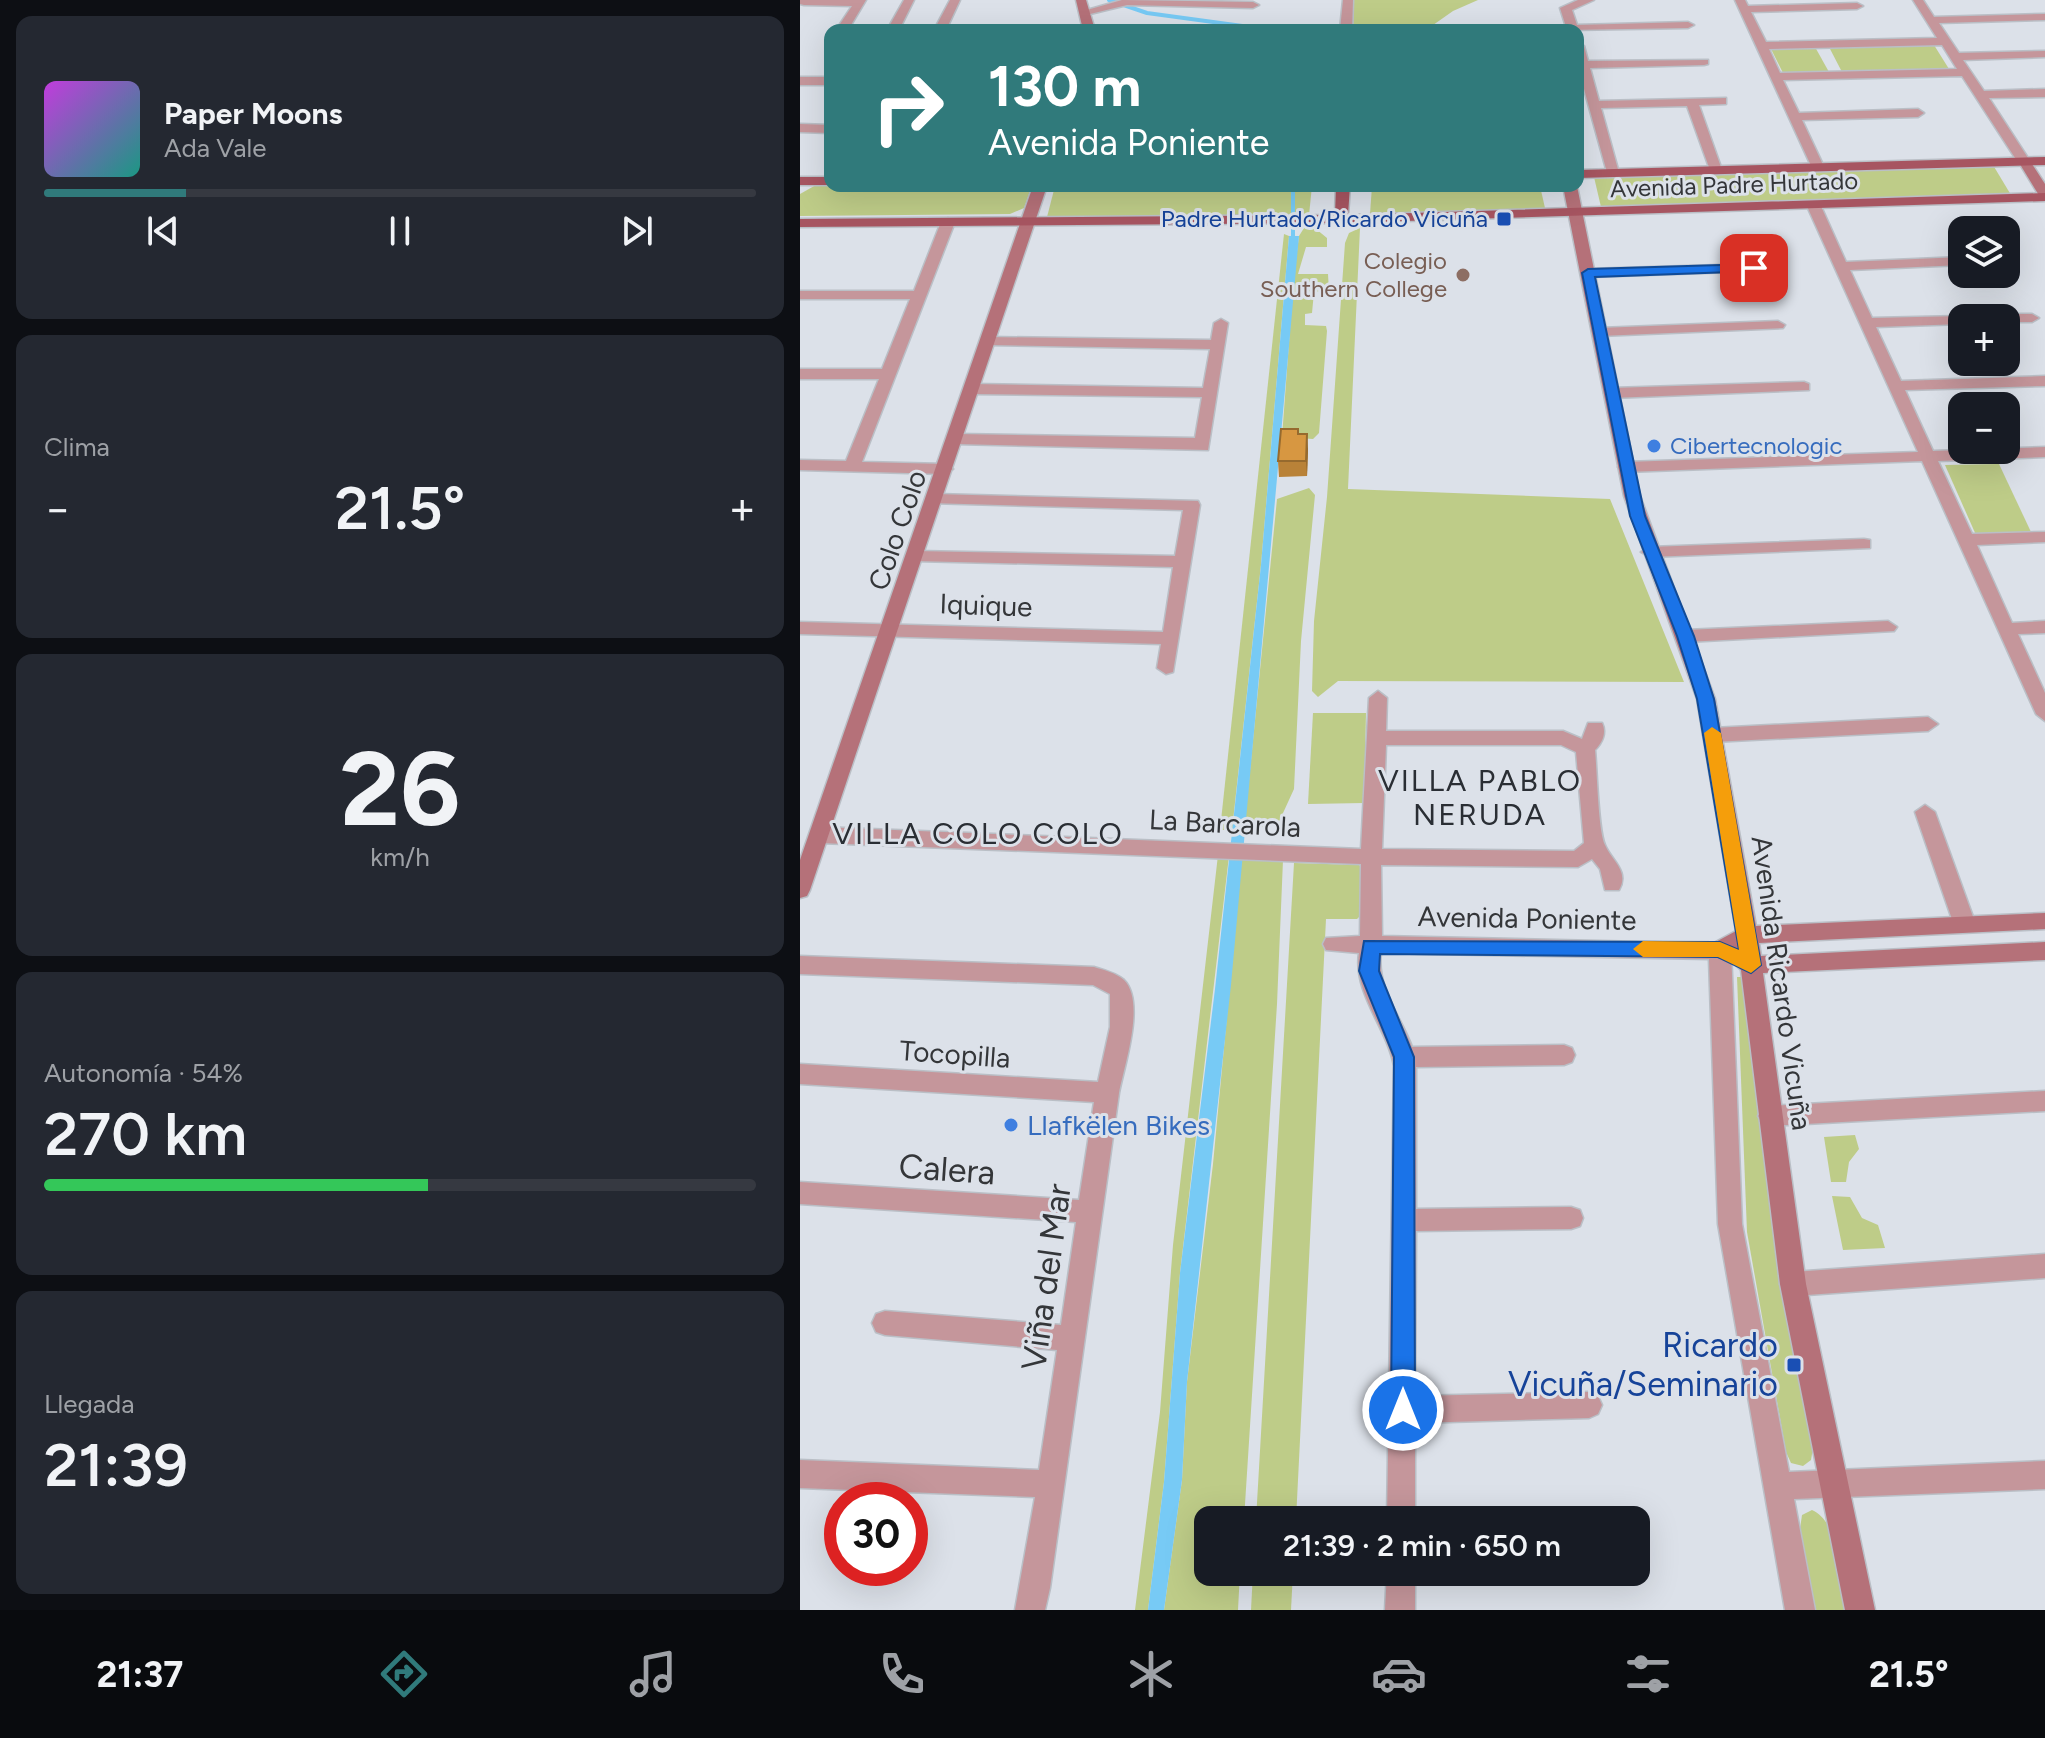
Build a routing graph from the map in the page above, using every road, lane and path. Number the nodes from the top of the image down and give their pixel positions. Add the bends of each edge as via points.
1 (909, 0) edge
2 (955, 0) edge
3 (1081, 0) edge
4 (1348, 0) edge
5 (1589, 0) edge
6 (1918, 0) edge
7 (860, 2) edge
8 (1255, 2) edge
9 (803, 3) edge
10 (1742, 4) edge
11 (1857, 6) dead end
12 (1086, 12) junction
13 (2045, 17) edge
14 (1244, 20) dead end
15 (1931, 20) junction
16 (846, 24) edge
17 (896, 24) edge
18 (943, 24) edge
19 (1088, 24) edge
20 (1346, 24) edge
21 (1571, 24) edge
22 (1688, 25) dead end
23 (1584, 29) edge
24 (1945, 41) junction
25 (1761, 46) junction
26 (2045, 54) edge
27 (1955, 57) junction
28 (1704, 62) dead end
29 (1584, 65) joint
30 (1965, 72) junction
31 (1776, 77) junction
32 (800, 81) edge
33 (824, 81) edge
34 (2045, 93) edge
35 (1980, 95) junction
36 (1722, 101) dead end
37 (1692, 102) junction
38 (1596, 105) junction
39 (1918, 113) dead end
40 (1794, 117) junction
41 (800, 128) edge
42 (824, 129) edge
43 (2024, 161) junction
44 (2045, 161) edge
45 (1818, 167) junction
46 (1716, 170) junction
47 (1613, 173) junction
48 (1584, 174) edge
49 (800, 181) edge
50 (824, 181) edge
51 (1038, 192) edge
52 (1343, 192) edge
53 (1571, 192) edge
54 (2045, 196) edge
55 (1813, 204) junction
56 (1576, 211) junction
57 (1341, 219) junction
58 (948, 222) junction
59 (1030, 222) junction
60 (800, 223) edge
61 (1948, 262) edge
62 (1841, 266) junction
63 (1754, 268) dead end
64 (1588, 273) junction
65 (800, 295) edge
66 (920, 295) junction
67 (2020, 318) edge
68 (2032, 318) dead end
69 (1948, 320) edge
70 (1221, 323) dead end
71 (1867, 323) junction
72 (1778, 325) dead end
73 (1600, 332) junction
74 (989, 341) junction
75 (1217, 345) junction
76 (800, 374) edge
77 (889, 374) junction
78 (2045, 381) edge
79 (1896, 386) junction
80 (1804, 387) dead end
81 (972, 389) junction
82 (1210, 393) junction
83 (1612, 393) junction
84 (956, 439) junction
85 (2045, 452) edge
86 (1927, 456) junction
87 (800, 465) edge
88 (852, 466) junction
89 (1626, 467) junction
90 (945, 469) junction
91 (935, 499) junction
92 (2045, 537) edge
93 (1966, 540) junction
94 (1864, 544) dead end
95 (1650, 552) junction
96 (915, 556) junction
97 (1183, 562) junction
98 (1888, 627) dead end
99 (2045, 627) edge
100 (800, 628) edge
101 (2006, 629) junction
102 (890, 631) junction
103 (1686, 636) junction
104 (1171, 638) junction
105 (1166, 668) dead end
106 (1378, 698) dead end
107 (2045, 714) edge
108 (1928, 724) dead end
109 (1595, 728) dead end
110 (1713, 735) junction
111 (1379, 738) junction
112 (1585, 748) junction
113 (1925, 812) dead end
114 (820, 835) junction
115 (1586, 853) junction
116 (1371, 857) junction
117 (1612, 884) dead end
118 (800, 890) edge
119 (2045, 921) edge
120 (1965, 925) junction
121 (1747, 935) junction
122 (1334, 944) dead end
123 (1371, 946) junction
124 (1720, 950) junction
125 (2045, 951) edge
126 (800, 965) edge
127 (1751, 965) junction
128 (1564, 1055) dead end
129 (1404, 1057) junction
130 (800, 1074) edge
131 (1107, 1093) junction
132 (2045, 1101) edge
133 (1770, 1116) junction
134 (800, 1193) edge
135 (1089, 1212) junction
136 (1571, 1218) dead end
137 (1404, 1220) junction
138 (2045, 1266) edge
139 (1793, 1284) junction
140 (885, 1323) dead end
141 (1072, 1339) junction
142 (1589, 1405) dead end
143 (1403, 1410) junction
144 (800, 1474) edge
145 (2045, 1475) edge
146 (1050, 1484) junction
147 (1777, 1486) junction
148 (1833, 1486) junction
149 (1401, 1506) edge
150 (1401, 1586) edge
151 (1030, 1610) edge
152 (1400, 1610) edge
153 (1800, 1610) edge
154 (1860, 1610) edge

1 - 17 street
2 - 18 street
3 - 12 street
4 - 20 street
5 - 21 street via 1566,8
6 - 15 street
7 - 9 street
7 - 16 street
8 - 12 street via 1116,4
8 - 14 street
10 - 11 street
10 - 25 street
12 - 19 street
13 - 15 street
15 - 24 street
22 - 23 street
24 - 25 street
24 - 27 street
25 - 31 street
26 - 27 street
27 - 30 street
28 - 29 street
29 - 38 street
30 - 31 street
30 - 35 street
31 - 40 street
32 - 33 street
34 - 35 street
35 - 43 street
36 - 37 street
37 - 38 street
37 - 46 street
38 - 47 street
39 - 40 street
40 - 45 street
41 - 42 street
43 - 44 main road, Avenida Padre Hurtado
43 - 45 main road, Avenida Padre Hurtado
43 - 54 street
45 - 46 main road, Avenida Padre Hurtado
46 - 47 main road, Avenida Padre Hurtado
47 - 48 main road, Avenida Padre Hurtado
49 - 50 main road
51 - 59 street, Colo Colo
52 - 57 main road
53 - 56 street, Avenida Ricardo Vicuña
54 - 55 main road, Avenida Padre Hurtado
55 - 56 main road, Avenida Padre Hurtado
55 - 62 street
56 - 57 main road, Avenida Padre Hurtado
56 - 64 street, Avenida Ricardo Vicuña
57 - 59 main road, Avenida Padre Hurtado
58 - 59 main road, Avenida Padre Hurtado
58 - 60 main road, Avenida Padre Hurtado
58 - 66 street
59 - 74 street, Colo Colo
61 - 62 street
62 - 71 street
63 - 64 street
64 - 73 street, Avenida Ricardo Vicuña
65 - 66 street
66 - 77 street
67 - 68 street
69 - 71 street
70 - 75 street
71 - 79 street
72 - 73 street
73 - 83 street, Avenida Ricardo Vicuña
74 - 75 street
74 - 81 street, Colo Colo
75 - 82 street
76 - 77 street
77 - 88 street
78 - 79 street
79 - 86 street
80 - 83 street
81 - 82 street
81 - 84 street, Colo Colo
82 - 84 street via 1202,445
83 - 89 street, Avenida Ricardo Vicuña
84 - 90 street, Colo Colo
85 - 86 street
86 - 89 street
86 - 93 street
87 - 88 street
88 - 90 street
89 - 95 street, Avenida Ricardo Vicuña
90 - 91 street, Colo Colo
91 - 96 street, Colo Colo
91 - 97 street via 1192,505
92 - 93 street
93 - 101 street
94 - 95 street
95 - 103 street, Avenida Ricardo Vicuña
96 - 97 street
96 - 102 street, Colo Colo
97 - 104 street
98 - 103 street
99 - 101 street
100 - 102 street, Iquique
101 - 107 street
102 - 104 street, Iquique
102 - 114 street, Colo Colo
103 - 110 street, Avenida Ricardo Vicuña
104 - 105 street
106 - 111 street
108 - 110 street
109 - 112 street
110 - 121 street, Avenida Ricardo Vicuña
111 - 112 street via 1563,738
111 - 116 street
112 - 115 street
113 - 120 street
114 - 116 street, La Barcarola
114 - 118 street, Colo Colo
115 - 116 street, La Barcarola
115 - 117 street via 1610,867
116 - 123 street
119 - 120 street, Avenida Poniente
120 - 121 street, Avenida Poniente
121 - 124 street, Avenida Poniente
121 - 127 street, Avenida Ricardo Vicuña
122 - 123 street, Avenida Poniente
123 - 124 street, Avenida Poniente
123 - 129 street via 1369,971
124 - 127 street, Avenida Poniente
124 - 147 street, Avenida Ricardo Vicuña via 1728,1201
125 - 127 street, Avenida Poniente
126 - 131 street, Viña del Mar via 1094,976 1114,983 1122,994 1122,1013
127 - 133 street, Avenida Ricardo Vicuña
128 - 129 street
129 - 137 street
130 - 131 street, Tocopilla
131 - 135 street, Viña del Mar
132 - 133 street
133 - 139 street, Avenida Ricardo Vicuña
134 - 135 street, Calera
135 - 141 street, Viña del Mar
136 - 137 street
137 - 143 street
138 - 139 street
139 - 148 street, Avenida Ricardo Vicuña
140 - 141 street
141 - 146 street, Viña del Mar
142 - 143 street
143 - 149 street
144 - 146 street
145 - 148 street
146 - 151 street, Viña del Mar
147 - 148 street
147 - 153 street, Avenida Ricardo Vicuña
148 - 154 street, Avenida Ricardo Vicuña
150 - 152 street

